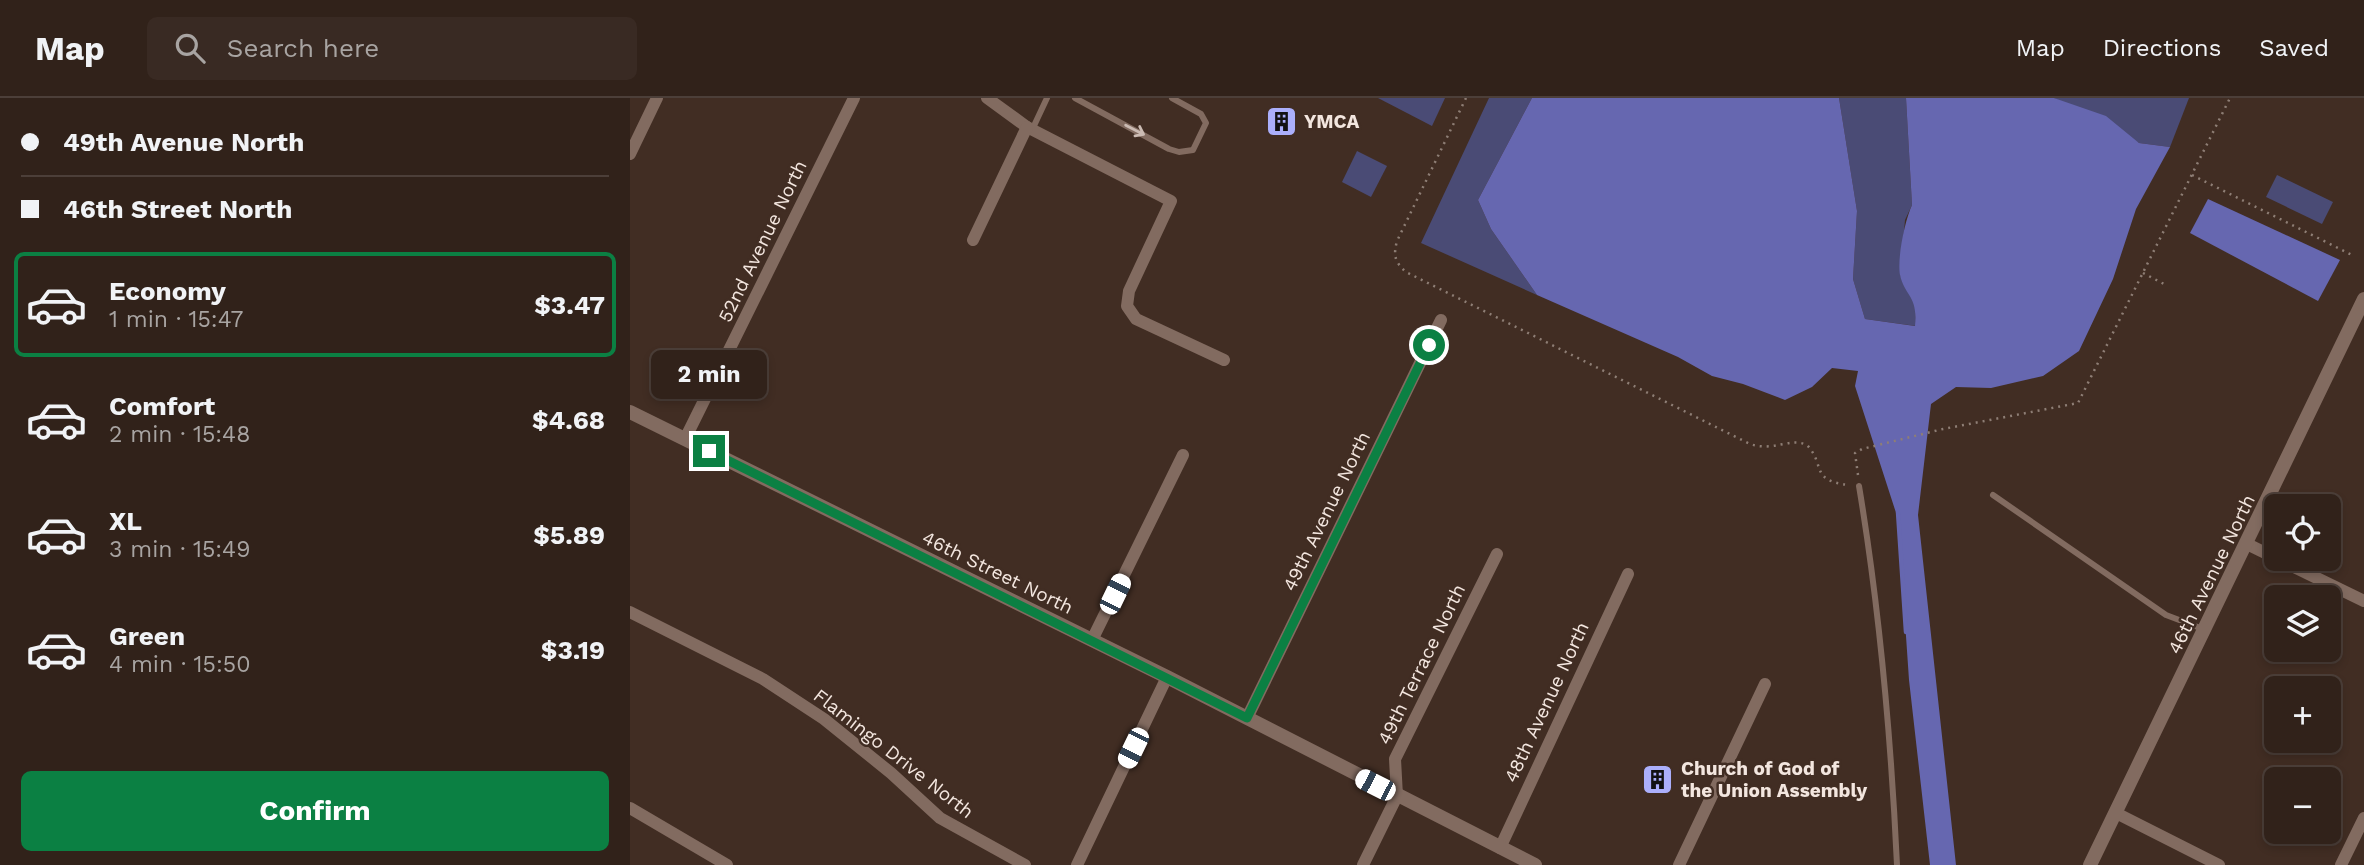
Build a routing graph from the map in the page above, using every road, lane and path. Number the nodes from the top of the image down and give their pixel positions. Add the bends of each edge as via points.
1 (657, 98) edge
2 (854, 98) edge
3 (987, 98) edge
4 (1047, 98) edge
5 (1076, 98) edge
6 (1172, 98) edge
7 (1466, 98) edge
8 (2230, 98) edge
9 (1029, 129) junction
10 (630, 154) edge
11 (2192, 175) junction
12 (973, 240) dead end
13 (2354, 256) dead end
14 (2143, 273) junction
15 (2164, 284) dead end
16 (2364, 299) edge
17 (1441, 320) dead end
18 (1224, 360) dead end
19 (630, 412) edge
20 (685, 439) junction
21 (1183, 455) dead end
22 (1859, 486) junction
23 (1993, 495) dead end
24 (2247, 544) junction
25 (1497, 554) dead end
26 (1628, 574) dead end
27 (2364, 601) edge
28 (630, 612) edge
29 (2205, 630) junction
30 (1092, 640) junction
31 (1167, 677) junction
32 (1765, 684) dead end
33 (1247, 718) junction
34 (1397, 796) junction
35 (630, 808) edge
36 (2116, 813) junction
37 (2364, 818) edge
38 (1500, 848) junction
39 (727, 865) edge
40 (1024, 865) edge
41 (1077, 865) edge
42 (1363, 865) edge
43 (1535, 865) edge
44 (1679, 865) edge
45 (1896, 865) edge
46 (2090, 865) edge
47 (2219, 865) edge
48 (2341, 865) edge

1 - 10 street
2 - 20 street, 52nd Avenue North
3 - 9 street
4 - 9 lane
5 -> 6 lane via 1169,149 1193,150 1206,123 1201,114
7 - 22 path via 1397,241 1397,264 1750,444 1772,448 1801,442 1812,450 1818,471 1829,480
8 - 11 path
9 - 12 street
9 - 18 street via 1171,201 1129,291 1127,306 1136,319
11 - 13 path
11 - 14 path
14 - 15 path
14 - 22 path via 2078,403 1862,449 1855,453
16 - 24 street, 46th Avenue North
17 - 33 street, 49th Avenue North
19 - 20 street, 46th Street North
20 - 30 street, 46th Street North
21 - 30 street
22 - 45 lane via 1881,635
23 - 29 lane via 2155,608
24 - 27 street
24 - 29 street, 46th Avenue North
25 - 34 street, 49th Terrace North via 1395,759
26 - 38 street, 48th Avenue North
28 - 40 street, Flamingo Drive North via 763,679 824,719 940,818
29 - 36 street, 46th Avenue North
30 - 31 street, 46th Street North
31 - 33 street, 46th Street North
31 - 41 street
32 - 44 street
33 - 34 street, 46th Street North
34 - 38 street, 46th Street North
34 - 42 street
35 - 39 street
36 - 46 street, 46th Avenue North
36 - 47 street
37 - 48 street
38 - 43 street, 46th Street North

